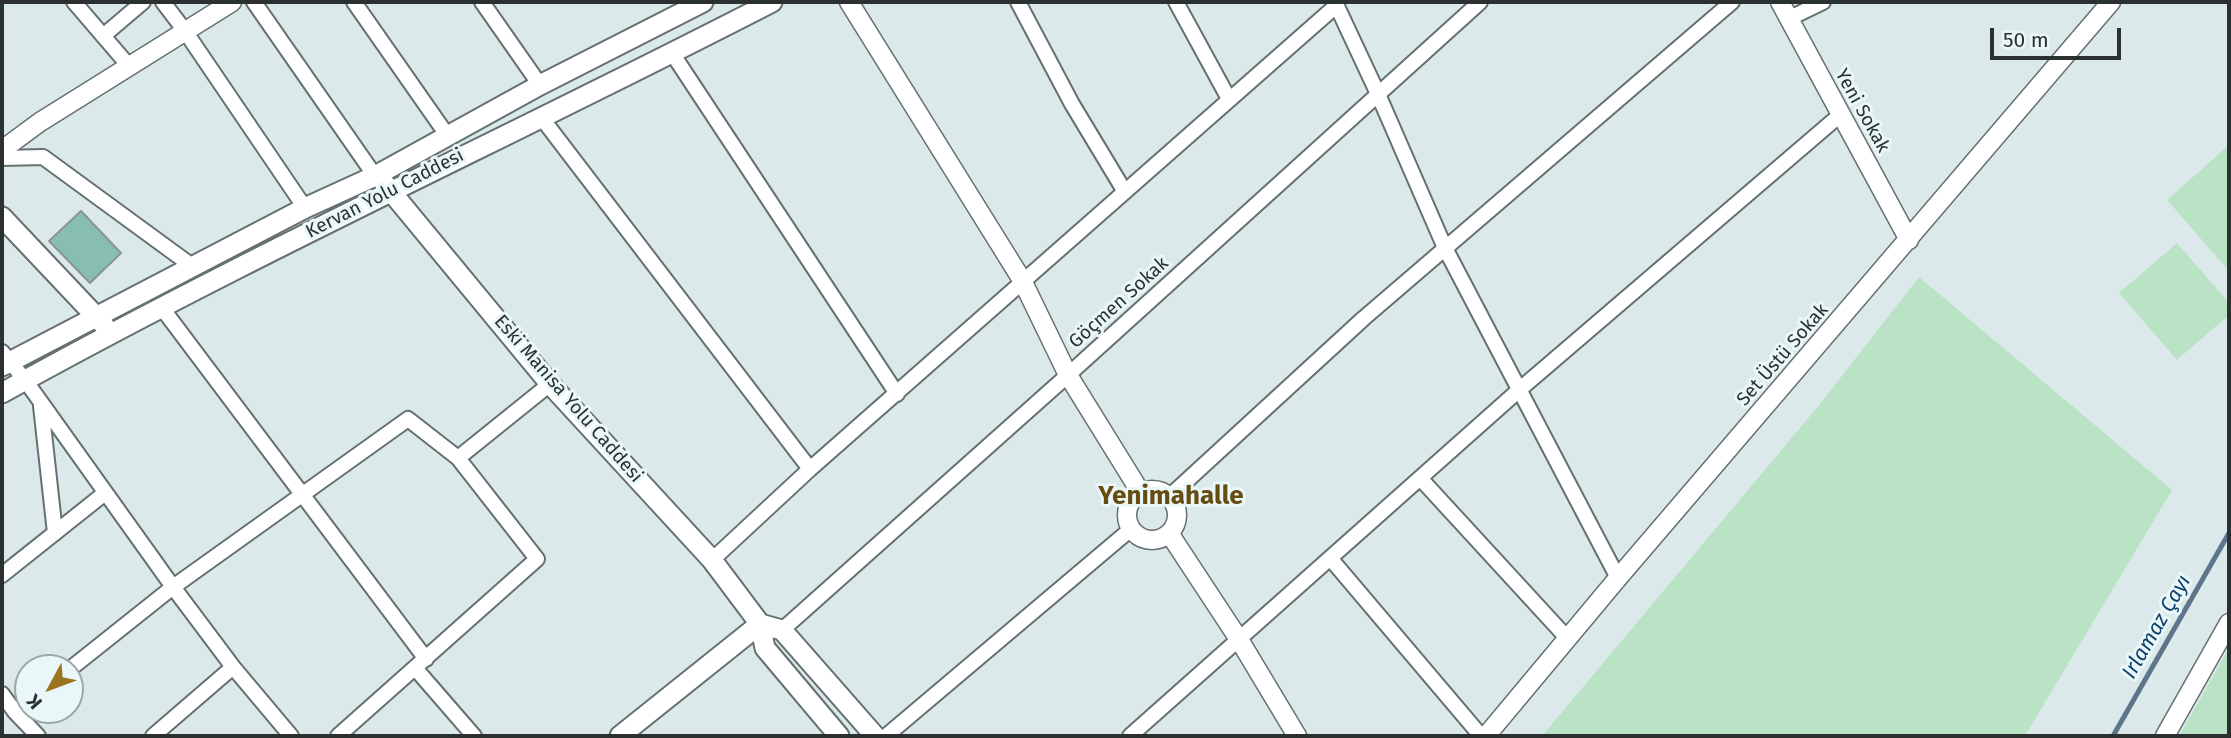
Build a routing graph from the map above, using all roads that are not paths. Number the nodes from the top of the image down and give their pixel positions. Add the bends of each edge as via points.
1 (74, 2) edge
2 (143, 2) edge
3 (163, 2) edge
4 (232, 2) edge
5 (254, 2) edge
6 (354, 2) edge
7 (482, 2) edge
8 (703, 2) edge
9 (772, 2) edge
10 (849, 2) edge
11 (1018, 2) edge
12 (1176, 2) edge
13 (1480, 2) edge
14 (1732, 2) edge
15 (1780, 2) edge
16 (1823, 2) edge
17 (2111, 2) edge
18 (1336, 4) edge
19 (1788, 19) junction
20 (185, 31) junction
21 (103, 36) junction
22 (672, 53) junction
23 (129, 66) junction
24 (540, 85) junction
25 (1378, 94) junction
26 (1229, 99) junction
27 (1840, 115) junction
28 (541, 117) junction
29 (447, 135) junction
30 (2, 150) edge
31 (2, 158) edge
32 (375, 176) junction
33 (391, 190) junction
34 (1125, 192) junction
35 (305, 208) junction
36 (2, 217) edge
37 (1909, 240) junction
38 (1445, 248) junction
39 (192, 267) junction
40 (1022, 280) junction
41 (162, 308) junction
42 (97, 315) junction
43 (110, 334) junction
44 (5, 360) edge
45 (1068, 375) junction
46 (25, 380) junction
47 (550, 384) junction
48 (1519, 390) junction
49 (2, 393) edge
50 (897, 394) junction
51 (41, 404) junction
52 (458, 458) junction
53 (810, 469) junction
54 (1420, 478) junction
55 (105, 493) junction
56 (1141, 493) junction
57 (302, 494) junction
58 (1169, 497) junction
59 (1132, 529) junction
60 (55, 533) junction
61 (1169, 533) junction
62 (1330, 558) junction
63 (712, 560) junction
64 (2, 575) edge
65 (1618, 578) junction
66 (173, 587) junction
67 (2229, 623) edge
68 (760, 624) junction
69 (782, 630) junction
70 (1567, 639) junction
71 (1240, 641) junction
72 (84, 658) edge
73 (420, 663) junction
74 (233, 667) junction
75 (2, 694) edge
76 (14, 711) edge
77 (153, 736) edge
78 (291, 736) edge
79 (338, 736) edge
80 (474, 736) edge
81 (620, 736) edge
82 (839, 736) edge
83 (875, 736) edge
84 (886, 736) edge
85 (1130, 736) edge
86 (1297, 736) edge
87 (1480, 736) edge
88 (1486, 736) edge
89 (2165, 736) edge

1 - 21 street
2 - 21 street
3 - 20 street
4 - 20 street
5 - 32 street
6 - 29 street
7 - 24 street
8 - 24 main road, Kervan Yolu Caddesi
9 - 22 main road, Kervan Yolu Caddesi
10 - 40 street
11 - 34 street
12 - 26 street
13 - 25 street, Göçmen Sokak
14 - 38 street
15 - 19 street, Yeni Sokak
16 - 19 street
17 - 37 street, Set Üstü Sokak
18 - 25 street
18 - 26 street
19 - 27 street, Yeni Sokak
20 - 23 street
20 - 35 street
21 - 23 street
22 - 28 main road, Kervan Yolu Caddesi
22 - 50 street
23 - 30 street
24 - 29 main road, Kervan Yolu Caddesi
25 - 38 street
25 - 45 street, Göçmen Sokak
26 - 34 street
27 - 37 street, Yeni Sokak
27 - 48 street
28 - 33 main road, Kervan Yolu Caddesi
28 - 53 street
29 - 32 main road, Kervan Yolu Caddesi
31 - 39 street via 43,157
32 - 33 main road, Eski Manisa Yolu Caddesi
32 - 35 main road, Kervan Yolu Caddesi
33 - 41 main road, Kervan Yolu Caddesi
33 - 47 main road, Eski Manisa Yolu Caddesi
34 - 40 street
35 - 39 main road, Kervan Yolu Caddesi
36 - 42 main road
37 - 65 street, Set Üstü Sokak
38 - 48 street
38 - 58 street
39 - 42 main road, Kervan Yolu Caddesi
40 - 45 street
40 - 50 street
41 - 43 main road, Kervan Yolu Caddesi
41 - 57 street
42 - 43 main road
42 - 44 main road, Kervan Yolu Caddesi
43 - 46 main road, Kervan Yolu Caddesi
44 - 46 street
45 - 56 street
45 - 69 street, Göçmen Sokak
46 - 49 main road, Kervan Yolu Caddesi
46 - 51 street
47 - 52 street
47 - 63 main road, Eski Manisa Yolu Caddesi
48 - 54 street
48 - 65 street
50 - 53 street
51 - 55 street
51 - 60 street
52 - 57 street via 408,419
52 - 73 street via 537,559
53 - 63 street
54 - 62 street
54 - 70 street
55 - 60 street
55 - 66 street
56 - 58 street via 1156,491
56 - 59 street via 1129,505
57 - 66 street
57 - 73 street
58 - 61 street via 1177,515
59 - 61 street via 1150,540
59 - 84 street
60 - 64 street
61 - 71 street
62 - 71 street
62 - 87 street
63 - 68 main road, Eski Manisa Yolu Caddesi
65 - 70 street, Set Üstü Sokak
66 - 72 street
66 - 74 street
67 - 89 street
68 - 69 main road
68 - 81 main road
68 - 82 main road, Eski Manisa Yolu Caddesi via 765,648
69 - 83 main road
70 - 88 street, Set Üstü Sokak
71 - 85 street
71 - 86 street
73 - 79 street
73 - 80 street
74 - 77 street
74 - 78 street
75 - 76 street

